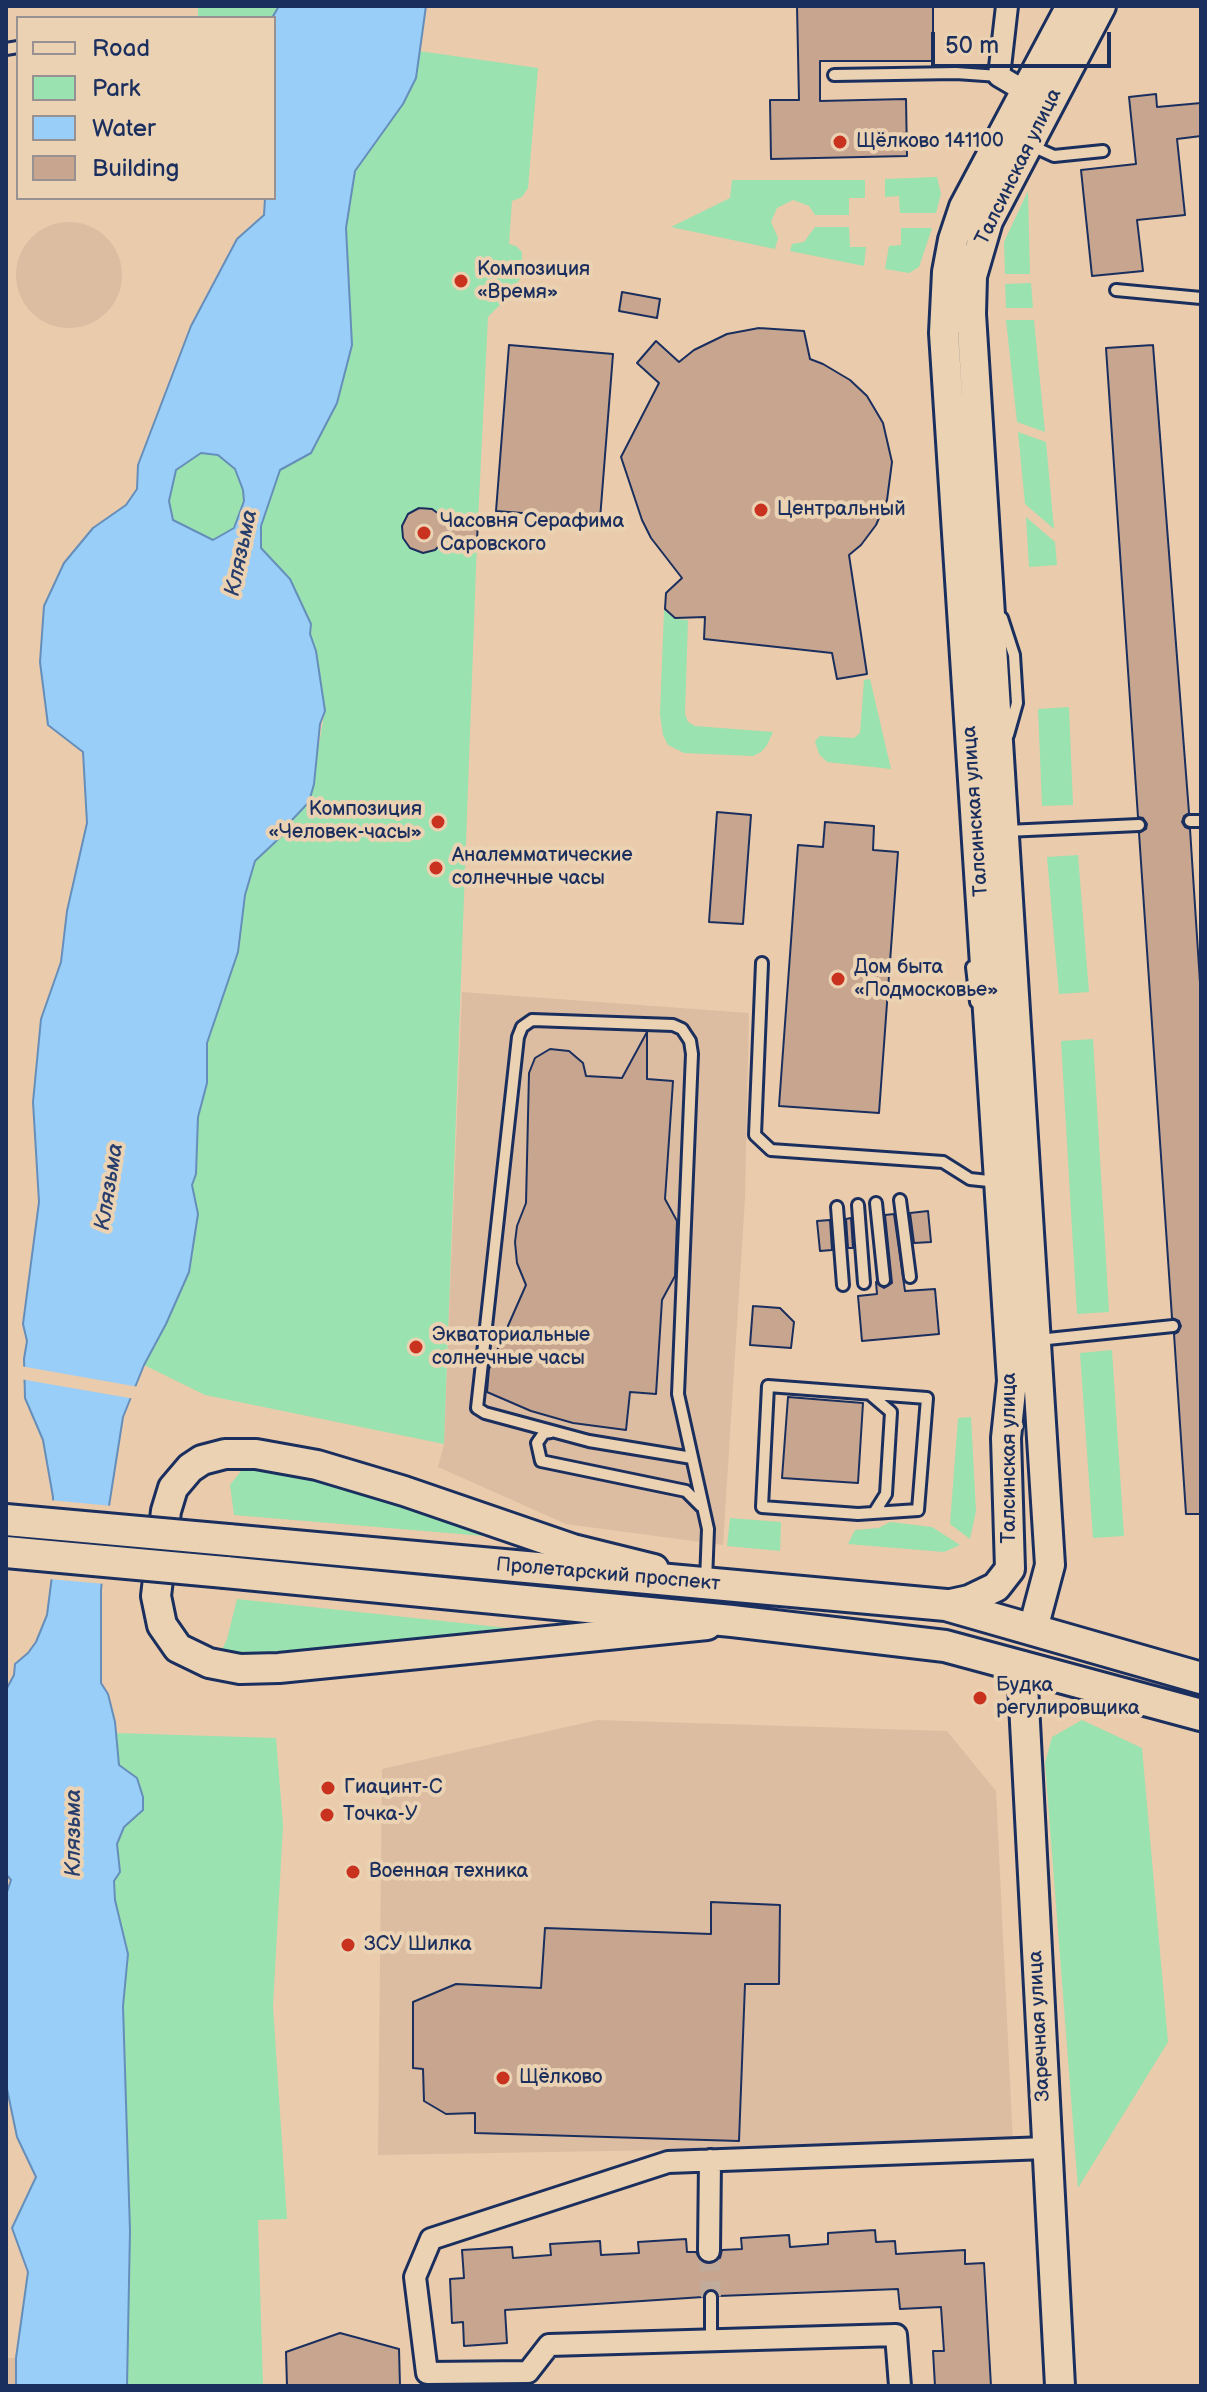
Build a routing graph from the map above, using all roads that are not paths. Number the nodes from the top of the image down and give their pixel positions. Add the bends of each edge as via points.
1 (1007, 6) edge
2 (1071, 6) edge
3 (1101, 6) edge
4 (834, 75) dead end
5 (999, 76) junction
6 (1037, 98) junction
7 (1028, 144) junction
8 (1103, 151) dead end
9 (1116, 290) dead end
10 (1201, 298) edge
11 (1139, 825) dead end
12 (991, 834) junction
13 (970, 921) dead end
14 (971, 960) dead end
15 (762, 963) dead end
16 (994, 1079) junction
17 (1000, 1183) junction
18 (900, 1200) dead end
19 (876, 1203) dead end
20 (858, 1205) dead end
21 (837, 1207) dead end
22 (910, 1277) dead end
23 (884, 1280) dead end
24 (864, 1283) dead end
25 (843, 1285) dead end
26 (1173, 1326) dead end
27 (1036, 1340) junction
28 (870, 1394) junction
29 (553, 1431) junction
30 (692, 1458) junction
31 (703, 1508) junction
32 (874, 1513) junction
33 (6, 1520) edge
34 (6, 1552) edge
35 (715, 1583) junction
36 (946, 1605) junction
37 (732, 1621) junction
38 (1033, 1629) junction
39 (1022, 1666) junction
40 (1201, 1678) edge
41 (1201, 1715) edge
42 (1046, 2148) junction
43 (710, 2160) junction
44 (709, 2251) tunnel mouth
45 (711, 2297) tunnel mouth
46 (711, 2340) junction
47 (428, 2379) edge
48 (900, 2386) edge
49 (1060, 2386) edge

1 - 5 street
2 - 6 main road, Талсинская улица
3 - 6 main road, Талсинская улица
4 - 5 lane
5 - 6 street
6 - 7 main road, Талсинская улица
6 - 12 main road, Талсинская улица via 964,207 947,272 944,333
7 - 8 lane via 1054,156
7 - 12 main road, Талсинская улица via 988,221 972,276 1000,763
9 - 10 lane
11 - 12 lane
12 - 13 lane
12 - 16 main road, Талсинская улица
12 - 27 main road, Талсинская улица
14 - 16 lane via 972,988
15 - 17 lane via 755,1135 771,1150 943,1162 970,1179
16 - 17 main road, Талсинская улица
17 - 36 main road, Талсинская улица via 1012,1381 1006,1438 1010,1569 996,1587
18 - 22 lane
19 - 23 lane
20 - 24 lane
21 - 25 lane
26 - 27 lane
27 - 38 main road, Талсинская улица via 1050,1565
28 - 32 lane via 891,1412 886,1494
28 - 32 lane via 927,1398 918,1510
28 - 32 lane via 768,1386 762,1507
29 - 30 lane
29 - 30 lane via 477,1408 518,1037 528,1022 540,1019 673,1025 686,1034 692,1054 678,1394
29 - 31 lane via 537,1443 541,1461 686,1491
30 - 31 lane
31 - 35 lane
33 - 35 main road, Пролетарский проспект, bridge
34 - 37 main road, Пролетарский проспект, bridge
35 - 36 main road, Пролетарский проспект
35 - 37 main road via 573,1549 317,1465 239,1453 202,1460 173,1488 156,1596 162,1625 178,1648 209,1663 240,1669
36 - 38 main road, Пролетарский проспект
37 - 39 main road, Пролетарский проспект via 945,1646
38 - 39 main road
38 - 40 main road, Пролетарский проспект
39 - 41 main road, Пролетарский проспект
39 - 42 main road, Заречная улица
42 - 43 street
42 - 49 main road, Заречная улица
43 - 44 street
43 - 47 street via 668,2162 431,2239 415,2277
45 - 46 lane
46 - 47 street via 549,2345 528,2372
46 - 48 street via 896,2335

